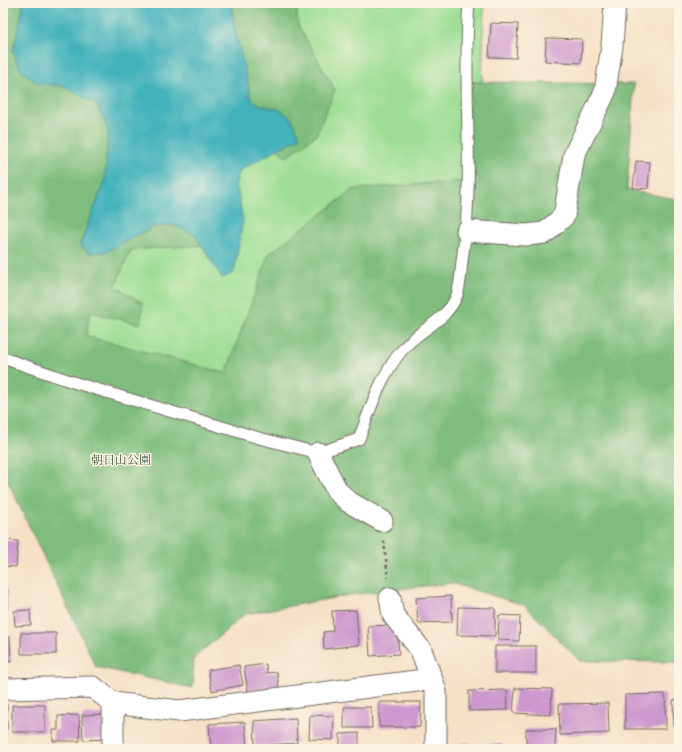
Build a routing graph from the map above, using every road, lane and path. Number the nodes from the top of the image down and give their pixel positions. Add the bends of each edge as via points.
1 (469, 3) edge
2 (615, 3) edge
3 (467, 231) junction
4 (3, 358) edge
5 (318, 453) junction
6 (382, 521) joint
7 (390, 598) joint
8 (432, 679) junction
9 (3, 689) edge
10 (113, 703) junction
11 (113, 749) edge
12 (436, 749) edge

1 - 3 lane via 466,37 469,181
2 - 3 street via 612,46 604,92 574,155 564,216 545,233 526,235
3 - 5 lane via 457,295 446,313 404,347 379,383 359,439
4 - 5 lane via 76,383
5 - 6 street via 337,491 349,502
6 - 7 path
7 - 8 street via 393,615 421,650
8 - 10 street via 179,711
8 - 12 street via 436,690
9 - 10 street via 93,687
10 - 11 street

